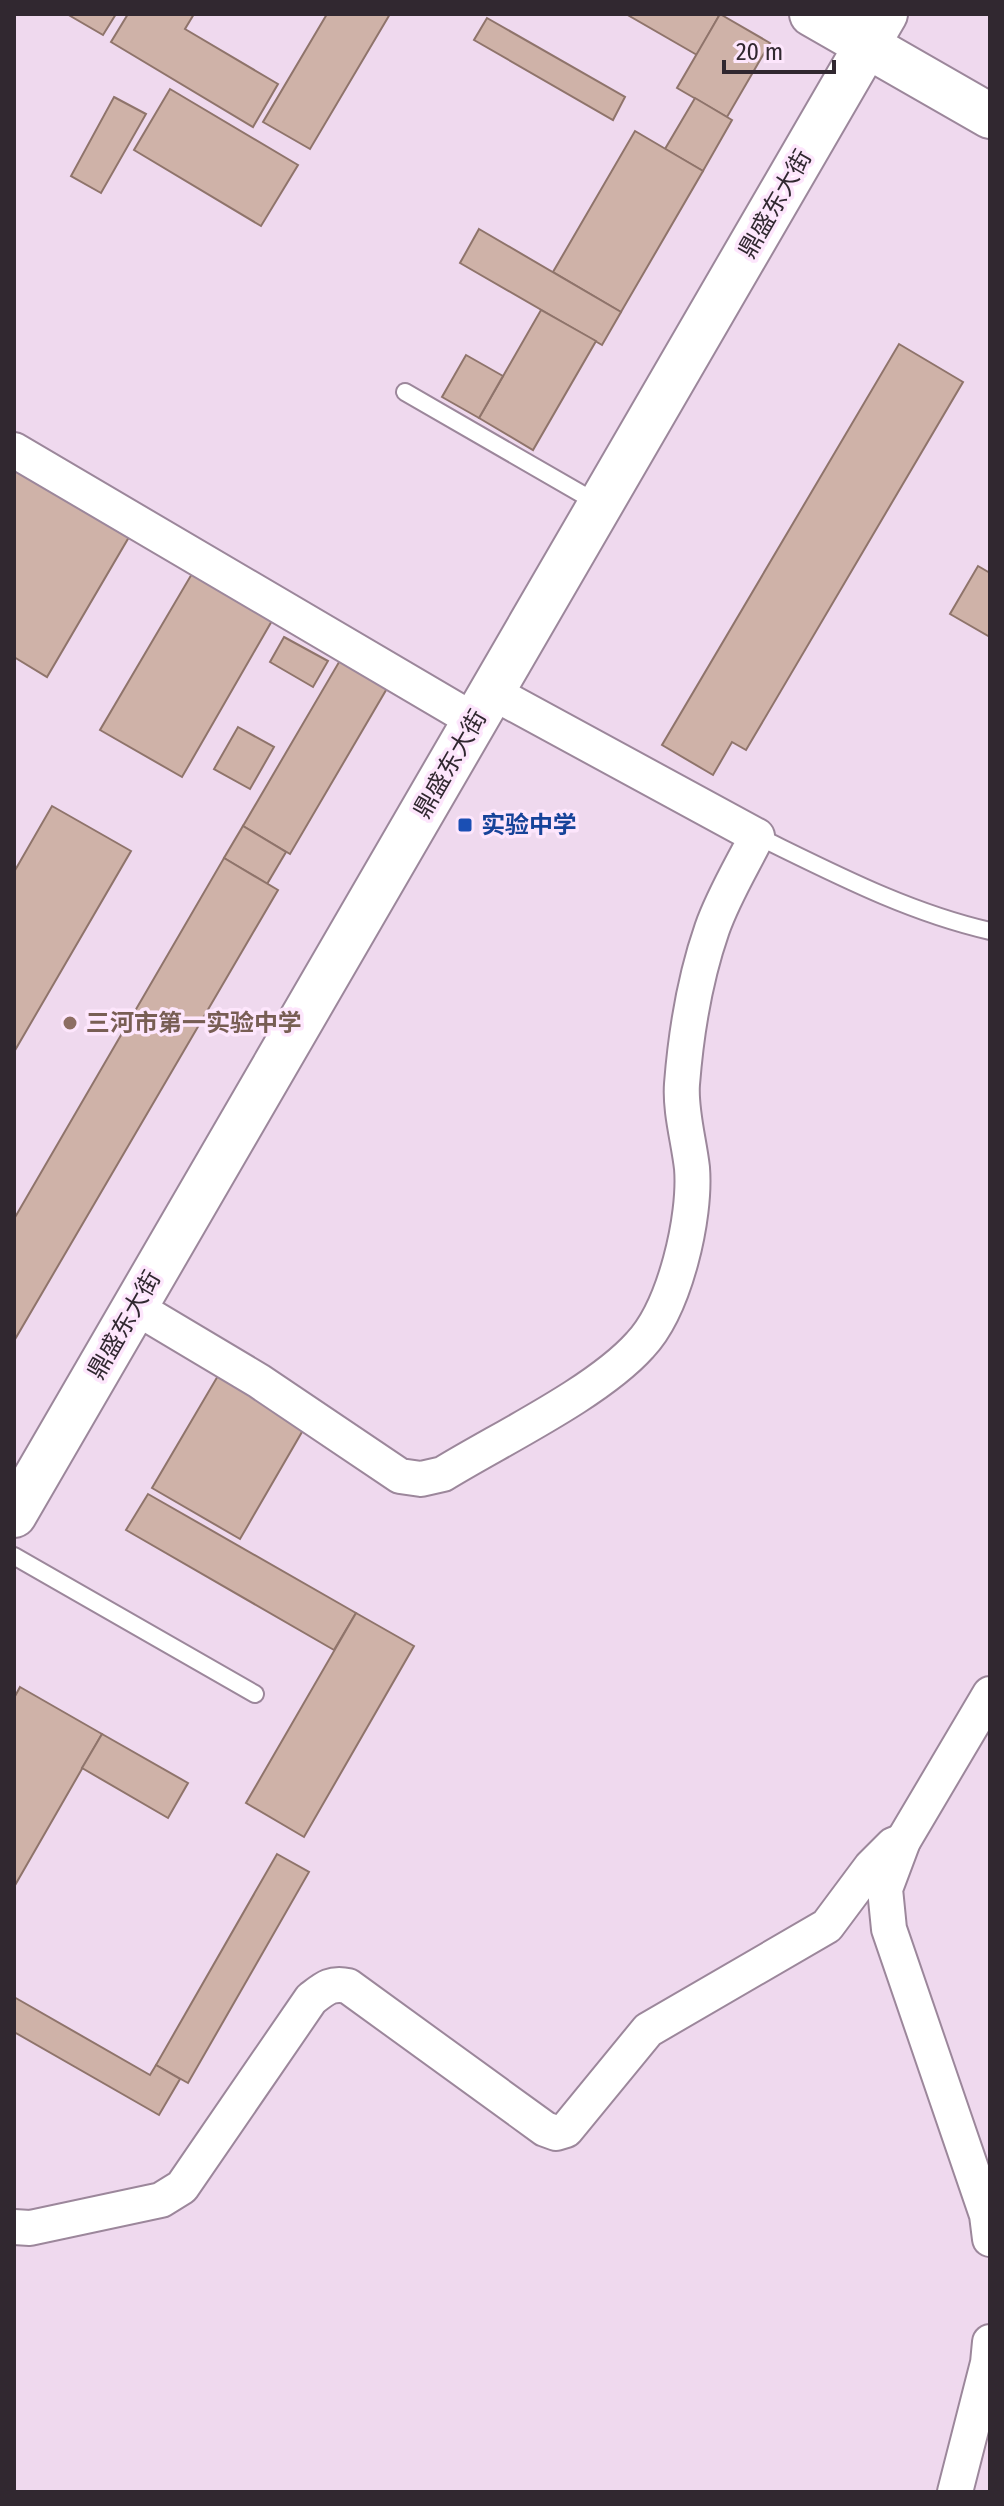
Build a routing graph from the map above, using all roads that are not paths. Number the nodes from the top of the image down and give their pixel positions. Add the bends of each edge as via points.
1 (812, 14) edge
2 (876, 30) edge
3 (990, 116) edge
4 (405, 392) dead end
5 (14, 450) edge
6 (600, 505) junction
7 (484, 706) junction
8 (757, 836) junction
9 (990, 931) edge
10 (135, 1307) junction
11 (14, 1515) edge
12 (14, 1556) edge
13 (255, 1694) dead end
14 (990, 1694) edge
15 (903, 1841) junction
16 (14, 2227) edge
17 (990, 2239) edge
18 (990, 2342) edge
19 (955, 2492) edge

1 - 2 main road
2 - 3 main road
2 - 6 main road, 鼎盛东大街
4 - 6 lane
5 - 7 street
6 - 7 main road, 鼎盛东大街
7 - 8 street
7 - 10 main road, 鼎盛东大街
8 - 9 lane via 901,905
8 - 10 street via 712,927 695,991 681,1087 691,1203 675,1277 642,1344 612,1372 443,1474 410,1479
10 - 11 main road, 鼎盛东大街
12 - 13 lane
14 - 15 street
15 - 16 street via 871,1867 827,1926 648,2030 566,2130 545,2129 348,1986 338,1984 311,1999 182,2187 161,2200
15 - 17 street via 885,1889 889,1929 987,2215
18 - 19 street

